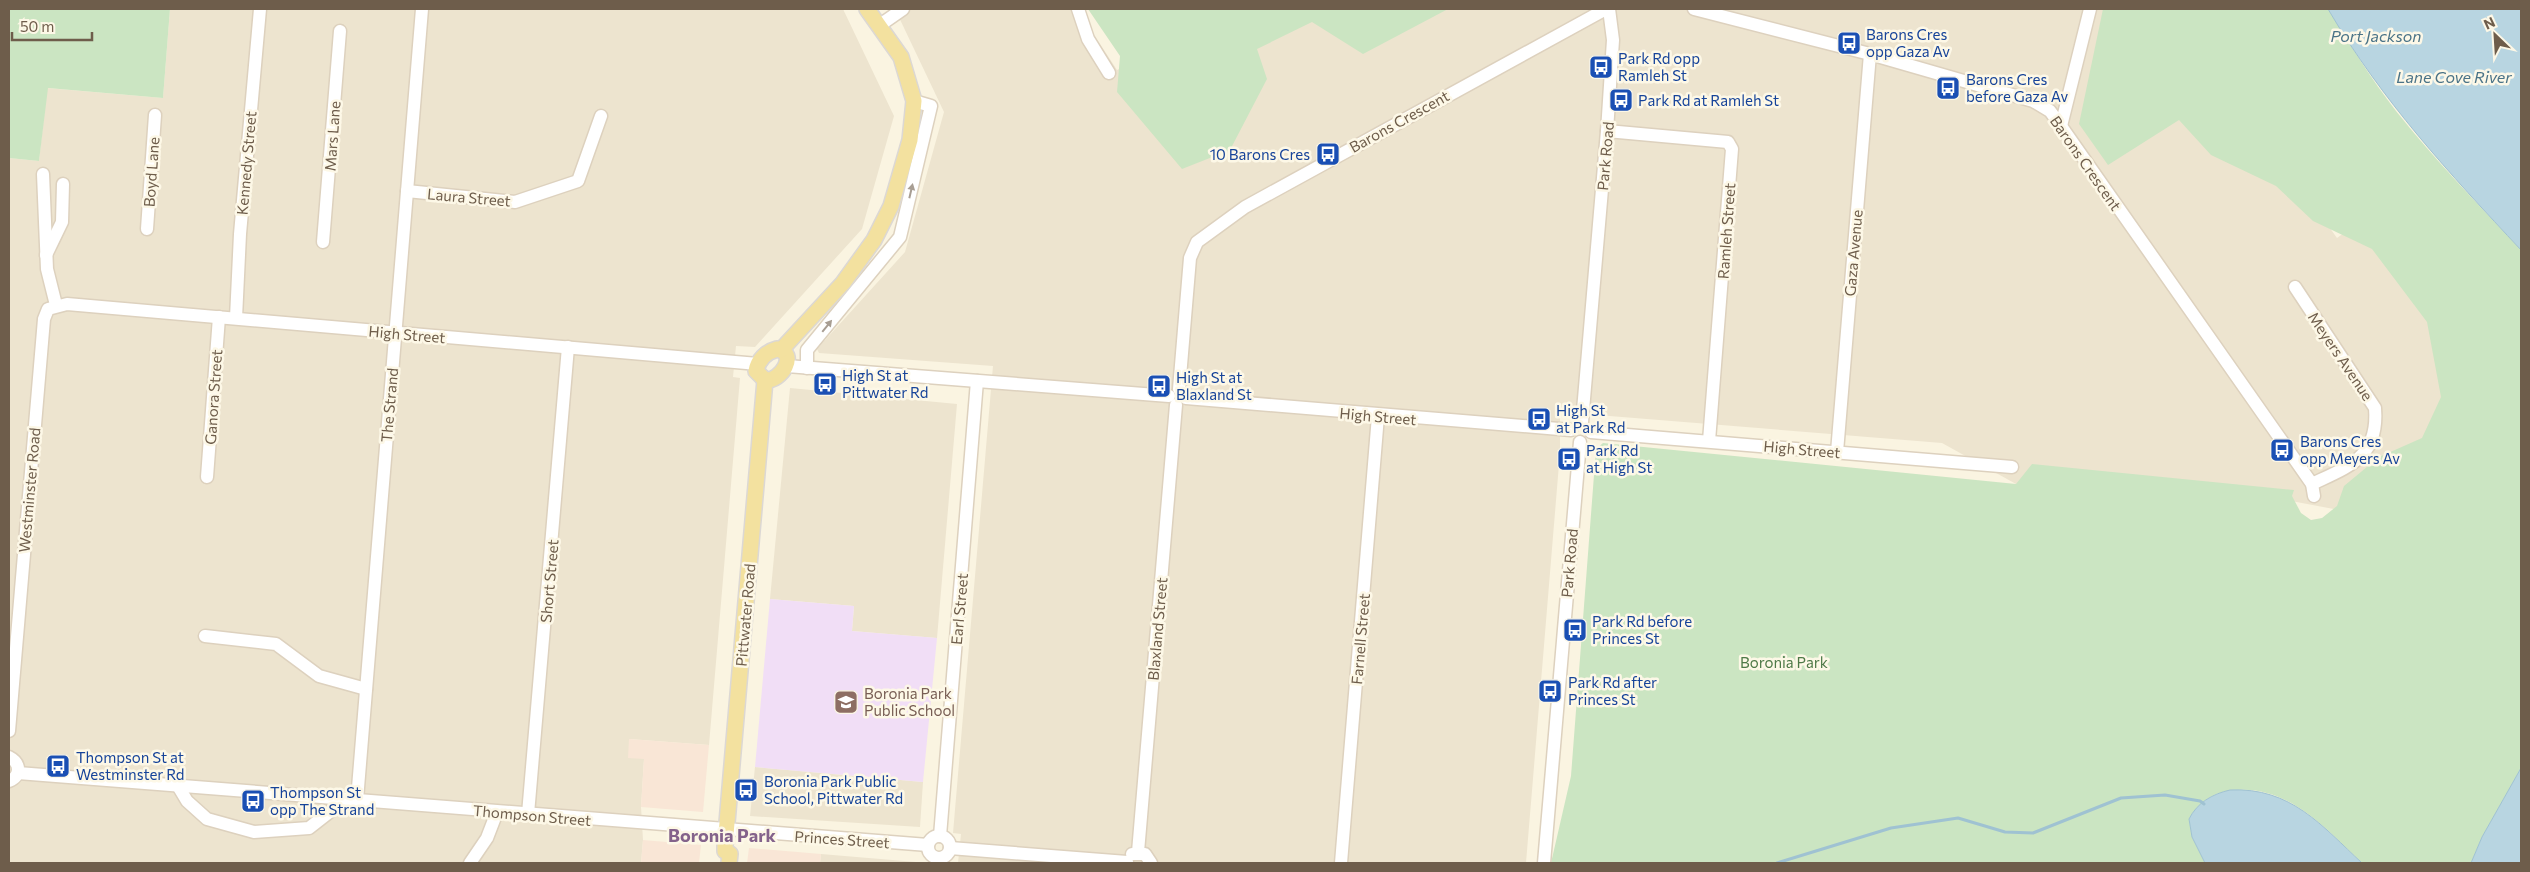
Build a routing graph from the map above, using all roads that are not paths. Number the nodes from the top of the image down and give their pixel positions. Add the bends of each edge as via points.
1 (260, 9) edge
2 (422, 9) edge
3 (867, 9) edge
4 (903, 9) edge
5 (1078, 9) edge
6 (1607, 9) edge
7 (1694, 9) edge
8 (2090, 9) edge
9 (880, 25) junction
10 (340, 31) dead end
11 (1870, 54) junction
12 (1109, 73) dead end
13 (914, 101) junction
14 (156, 115) dead end
15 (601, 116) dead end
16 (2061, 126) junction
17 (1607, 131) junction
18 (43, 174) dead end
19 (63, 184) dead end
20 (407, 191) junction
21 (147, 228) dead end
22 (324, 242) dead end
23 (1197, 242) joint
24 (46, 255) junction
25 (2295, 287) dead end
26 (56, 305) junction
27 (219, 318) junction
28 (236, 318) junction
29 (395, 333) junction
30 (568, 347) junction
31 (781, 350) junction
32 (758, 364) junction
33 (787, 366) junction
34 (807, 368) junction
35 (765, 380) junction
36 (978, 381) junction
37 (1178, 397) junction
38 (1378, 416) junction
39 (1582, 422) junction
40 (1571, 430) junction
41 (1591, 432) junction
42 (1709, 441) junction
43 (1580, 442) junction
44 (1837, 452) junction
45 (2012, 467) dead end
46 (207, 477) dead end
47 (2313, 490) joint
48 (205, 636) dead end
49 (366, 690) junction
50 (9, 731) edge
51 (9, 758) edge
52 (13, 777) edge
53 (178, 786) junction
54 (338, 799) junction
55 (357, 800) junction
56 (497, 812) junction
57 (528, 814) junction
58 (726, 830) junction
59 (940, 836) junction
60 (928, 845) junction
61 (950, 848) junction
62 (1138, 852) junction
63 (724, 859) edge
64 (937, 861) edge
65 (1127, 862) edge
66 (470, 863) edge
67 (1151, 863) edge
68 (1341, 863) edge
69 (1544, 863) edge

1 - 28 street, Kennedy Street via 240,234
2 - 20 street, The Strand
3 - 9 main road
4 - 9 street
5 - 12 street via 1088,39
6 - 17 street, Park Road via 1613,40
6 - 23 street, Barons Crescent via 1245,207
7 - 11 street, Barons Crescent
8 - 16 street
9 - 13 main road via 901,57
10 - 22 street, Mars Lane
11 - 16 street, Barons Crescent via 2033,101 2050,111
11 - 44 street, Gaza Avenue
13 - 31 main road via 903,167 879,232 843,283
34 -> 13 street via 807,350 900,237 930,106
14 - 21 street, Boyd Lane
15 - 20 street, Laura Street via 578,181 515,202
16 - 47 street, Barons Crescent
17 - 39 street, Park Road
17 - 42 street, Ramleh Street via 1728,142 1732,149
18 - 24 street
19 - 24 street via 62,222
20 - 29 street, The Strand
23 - 37 street, Blaxland Street via 1190,258
24 - 26 street
25 - 47 street, Meyers Avenue via 2375,408 2377,426 2368,449 2351,466
26 - 27 street, High Street
26 - 50 street, Westminster Road via 48,309 44,319
27 - 28 street, High Street
27 - 46 street, Ganora Street
28 - 29 street, High Street
29 - 30 street, High Street
29 - 49 street, The Strand
30 - 32 street, High Street
30 - 57 street, Short Street
31 - 32 main road via 770,351
31 - 33 main road via 788,361
32 - 35 main road via 756,370
33 - 34 street, High Street
33 - 35 main road via 774,379
34 - 36 street, High Street
35 - 58 main road, Pittwater Road
36 - 37 street, High Street
36 - 59 street, Earl Street
37 - 38 street, High Street
37 - 62 street, Blaxland Street
38 - 40 street, High Street
38 - 68 street, Farnell Street
39 - 40 street via 1574,424
39 - 41 street via 1589,426
40 - 43 street via 1574,439
41 - 42 street, High Street
41 - 43 street via 1589,438
42 - 44 street, High Street
43 - 69 street, Park Road
44 - 45 street, High Street
48 - 49 street via 276,644 319,676
49 - 55 street, The Strand
51 - 52 street via 16,762
52 - 53 street, Thompson Street
53 - 54 street, Thompson Street
53 - 54 street via 187,801 208,819 254,832 309,828 332,810
54 - 55 street, Thompson Street
55 - 56 street, Thompson Street
56 - 57 street, Thompson Street
56 - 66 street via 487,838
57 - 58 street, Thompson Street
58 - 60 street, Princes Street
58 - 63 main road, Pittwater Road
59 - 60 street
59 - 61 street via 948,841
60 - 64 street
61 - 64 street
61 - 65 street
62 - 65 street via 1132,854
62 - 67 street via 1148,856

